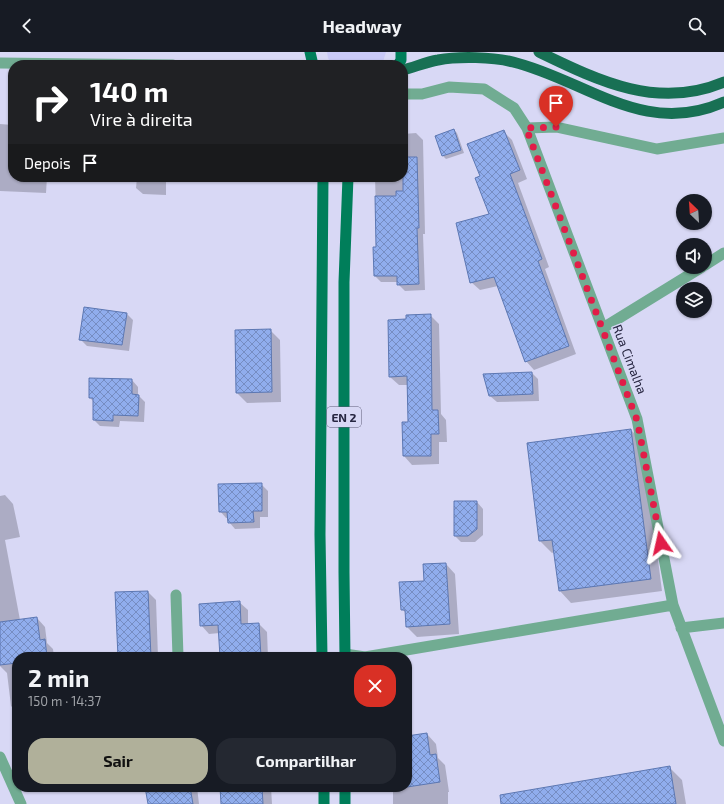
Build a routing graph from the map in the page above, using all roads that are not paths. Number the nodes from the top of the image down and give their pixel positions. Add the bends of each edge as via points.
1 (539, 52) edge
2 (408, 69) edge
3 (724, 82) edge
4 (408, 94) edge
5 (724, 102) edge
6 (526, 128) junction
7 (724, 138) edge
8 (323, 182) edge
9 (348, 182) edge
10 (724, 253) edge
11 (712, 261) edge
12 (691, 274) edge
13 (603, 328) junction
14 (176, 595) dead end
15 (673, 605) junction
16 (724, 623) edge
17 (681, 628) junction
18 (178, 652) edge
19 (322, 652) edge
20 (345, 652) edge
21 (395, 652) edge
22 (724, 741) edge
23 (0, 757) edge
24 (12, 784) edge
25 (16, 792) edge
26 (324, 792) edge
27 (345, 792) edge
28 (21, 804) edge
29 (324, 804) edge
30 (345, 804) edge

1 - 3 highway via 580,72 626,88 648,92 692,92
2 - 5 highway via 439,60 480,57 513,62 627,106 662,113 689,111
4 - 6 street, Rua Cimalha via 422,94 449,87 484,89 514,108
6 - 7 street via 556,127 657,149
6 - 13 street, Rua Cimalha
8 - 19 main road, EN 2 via 320,535
9 - 20 main road, EN 2 via 344,282
10 - 11 street
12 - 13 street
13 - 15 street, Rua Cimalha via 637,420
14 - 18 street
15 - 17 street, Rua Cimalha
15 - 21 street
16 - 17 street
17 - 22 street, Rua Cimalha
23 - 24 street
25 - 28 street
26 - 29 main road
27 - 30 main road

